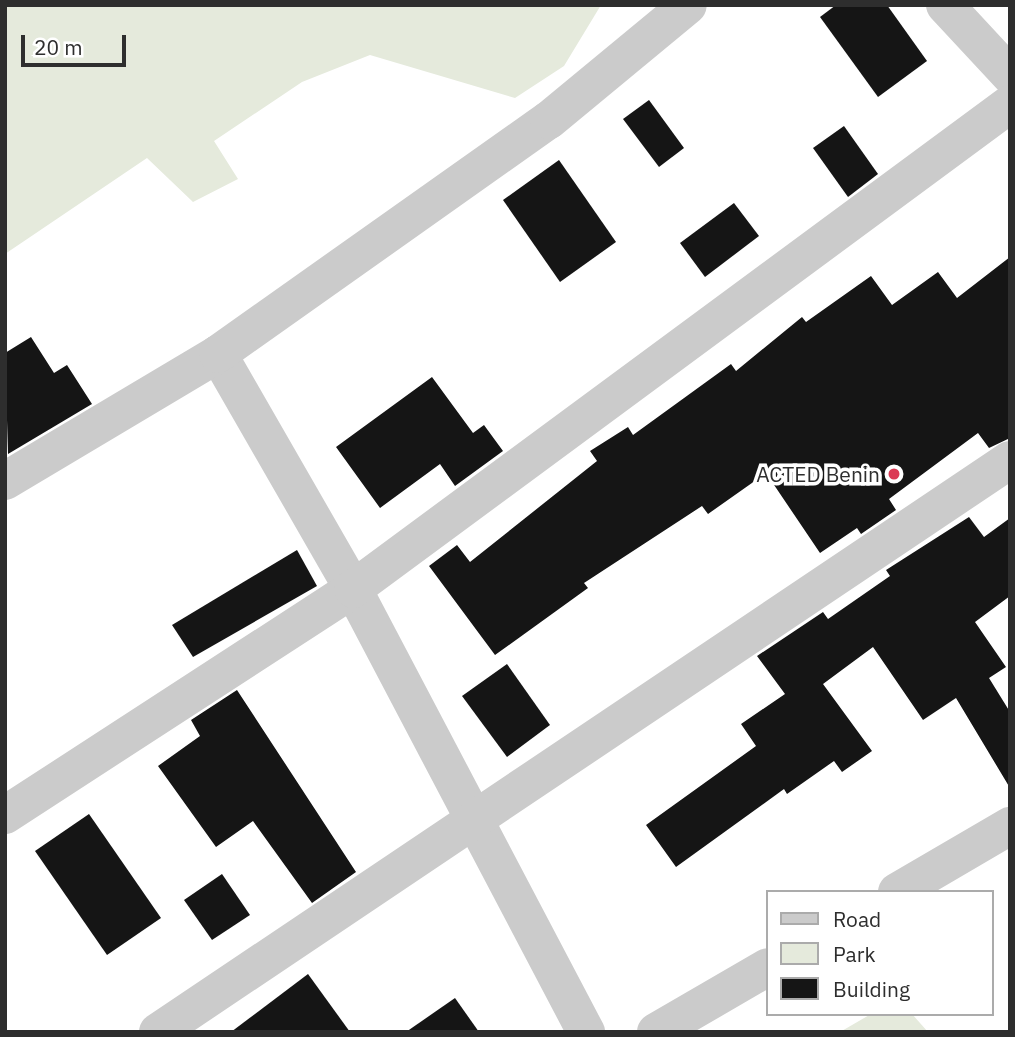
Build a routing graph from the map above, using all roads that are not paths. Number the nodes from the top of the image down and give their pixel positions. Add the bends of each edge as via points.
1 (688, 5) edge
2 (945, 5) edge
3 (1008, 77) edge
4 (218, 354) junction
5 (1010, 460) edge
6 (5, 481) edge
7 (353, 589) junction
8 (5, 815) edge
9 (473, 822) junction
10 (1010, 826) edge
11 (900, 890) edge
12 (766, 968) edge
13 (158, 1032) edge
14 (586, 1032) edge
15 (656, 1032) edge

1 - 4 street via 549,120
2 - 3 street
3 - 7 street
4 - 6 street
4 - 7 street
5 - 9 street
7 - 8 street
7 - 9 street
9 - 13 street
9 - 14 street
10 - 11 street
12 - 15 street

